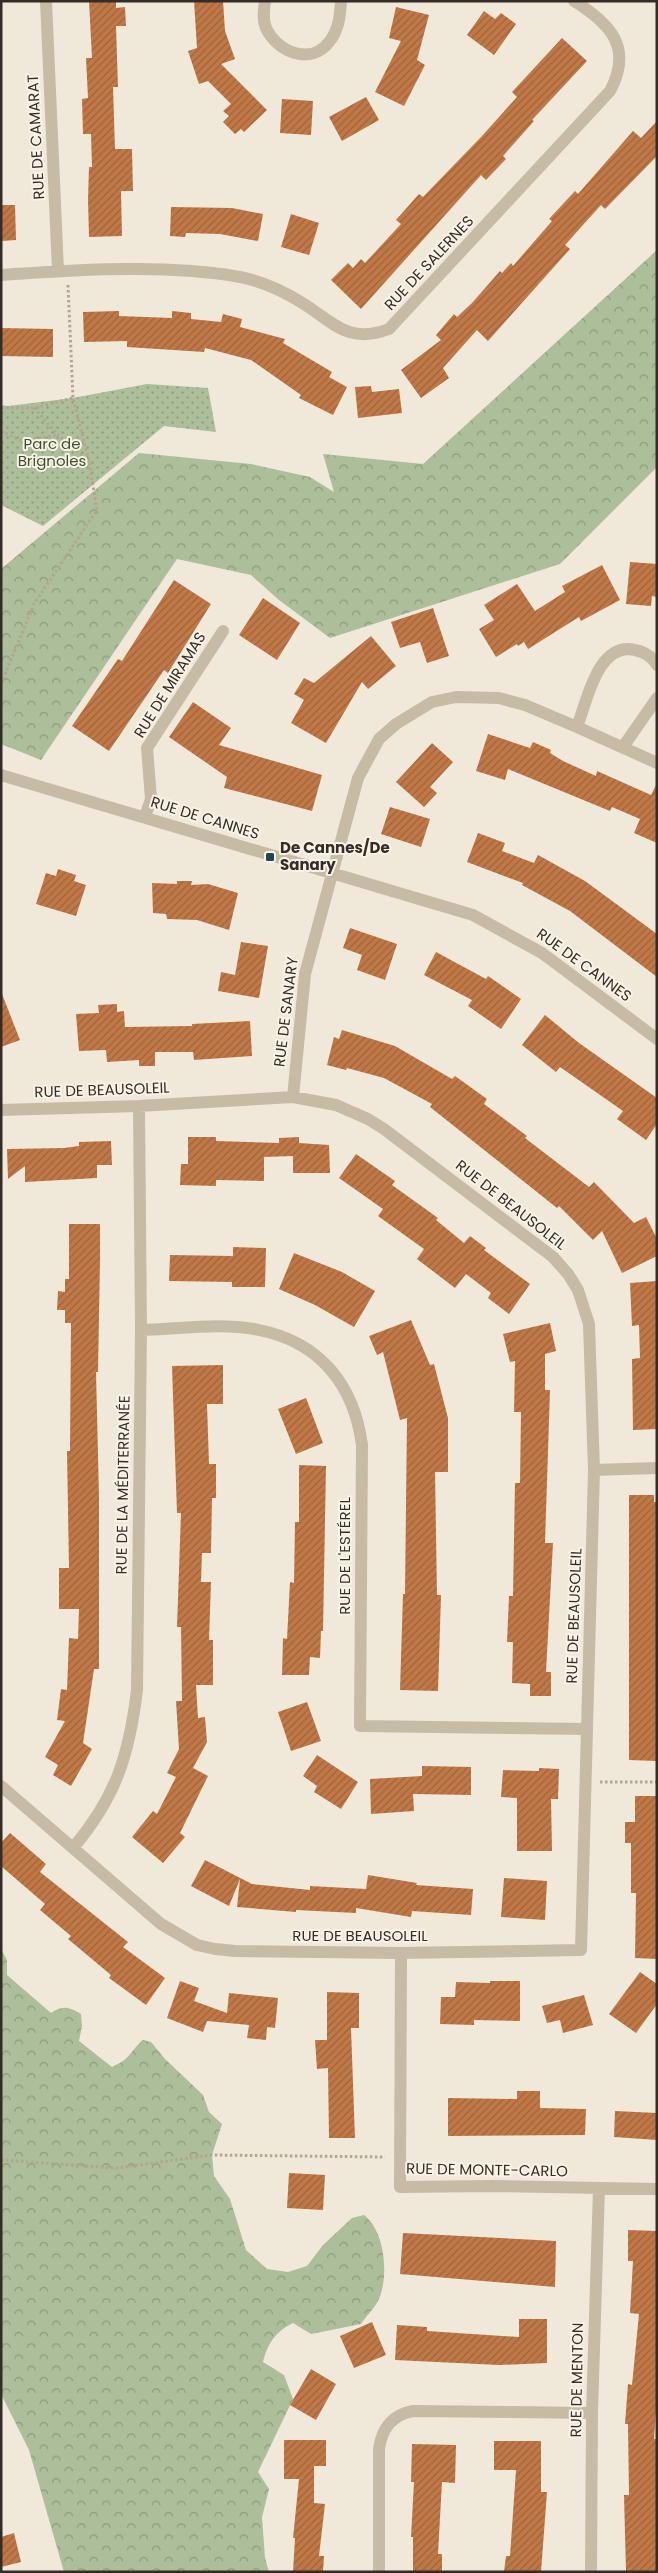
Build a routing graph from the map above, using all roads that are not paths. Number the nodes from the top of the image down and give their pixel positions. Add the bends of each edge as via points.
1 (46, 1) edge
2 (265, 1) edge
3 (341, 1) edge
4 (574, 1) edge
5 (62, 271) junction
6 (1, 275) edge
7 (224, 631) dead end
8 (657, 665) edge
9 (657, 698) edge
10 (578, 727) junction
11 (623, 748) junction
12 (657, 763) edge
13 (1, 775) edge
14 (145, 817) junction
15 (332, 873) junction
16 (657, 1039) edge
17 (293, 1097) junction
18 (139, 1106) junction
19 (1, 1110) edge
20 (141, 1330) junction
21 (657, 1468) edge
22 (594, 1470) junction
23 (586, 1729) junction
24 (1, 1786) edge
25 (73, 1848) junction
26 (401, 1953) junction
27 (599, 2188) junction
28 (657, 2189) edge
29 (592, 2413) junction
30 (379, 2572) edge
31 (591, 2572) edge

1 - 5 street, RUE DE CAMARAT
2 - 3 street via 265,27 272,39 295,54 309,56 329,43 339,21
4 - 5 street, RUE DE SALERNES via 603,23 618,45 621,56 619,68 610,91 389,329 365,336 354,335 268,286 233,276 172,270
5 - 6 street, RUE DE SALERNES
7 - 14 street, RUE DE MIRAMAS via 147,748 152,800
8 - 10 street via 643,652 631,649 620,650 607,657 599,669
9 - 11 street
10 - 11 street, RUE DE SANARY
10 - 15 street, RUE DE SANARY via 499,698 456,697 432,702 414,712 379,740 366,760
11 - 12 street, RUE DE SANARY
13 - 14 street, RUE DE CANNES
14 - 15 street, RUE DE CANNES
15 - 16 street, RUE DE CANNES via 440,903 513,935
15 - 17 street, RUE DE SANARY via 305,974
17 - 18 street, RUE DE BEAUSOLEIL
17 - 22 street, RUE DE BEAUSOLEIL via 336,1105 384,1129 538,1243 568,1274 585,1306 588,1324
18 - 19 street, RUE DE BEAUSOLEIL
18 - 20 street, RUE DE LA MÉDITERRANÉE
20 - 23 street, RUE DE L'ESTÉREL via 237,1327 259,1330 303,1346 333,1371 346,1389 355,1408 362,1445 360,1726
20 - 25 street, RUE DE LA MÉDITERRANÉE via 134,1719 115,1787 94,1823
21 - 22 street
22 - 23 street, RUE DE BEAUSOLEIL
23 - 26 street, RUE DE BEAUSOLEIL via 581,1950
24 - 25 street, RUE DE BEAUSOLEIL
25 - 26 street, RUE DE BEAUSOLEIL via 161,1924 197,1945 235,1951
26 - 27 street, RUE DE MONTE-CARLO via 400,2188
27 - 28 street, RUE DE MONTE-CARLO
27 - 29 street, RUE DE MENTON
29 - 30 street via 413,2411 393,2418 381,2437
29 - 31 street, RUE DE MENTON

